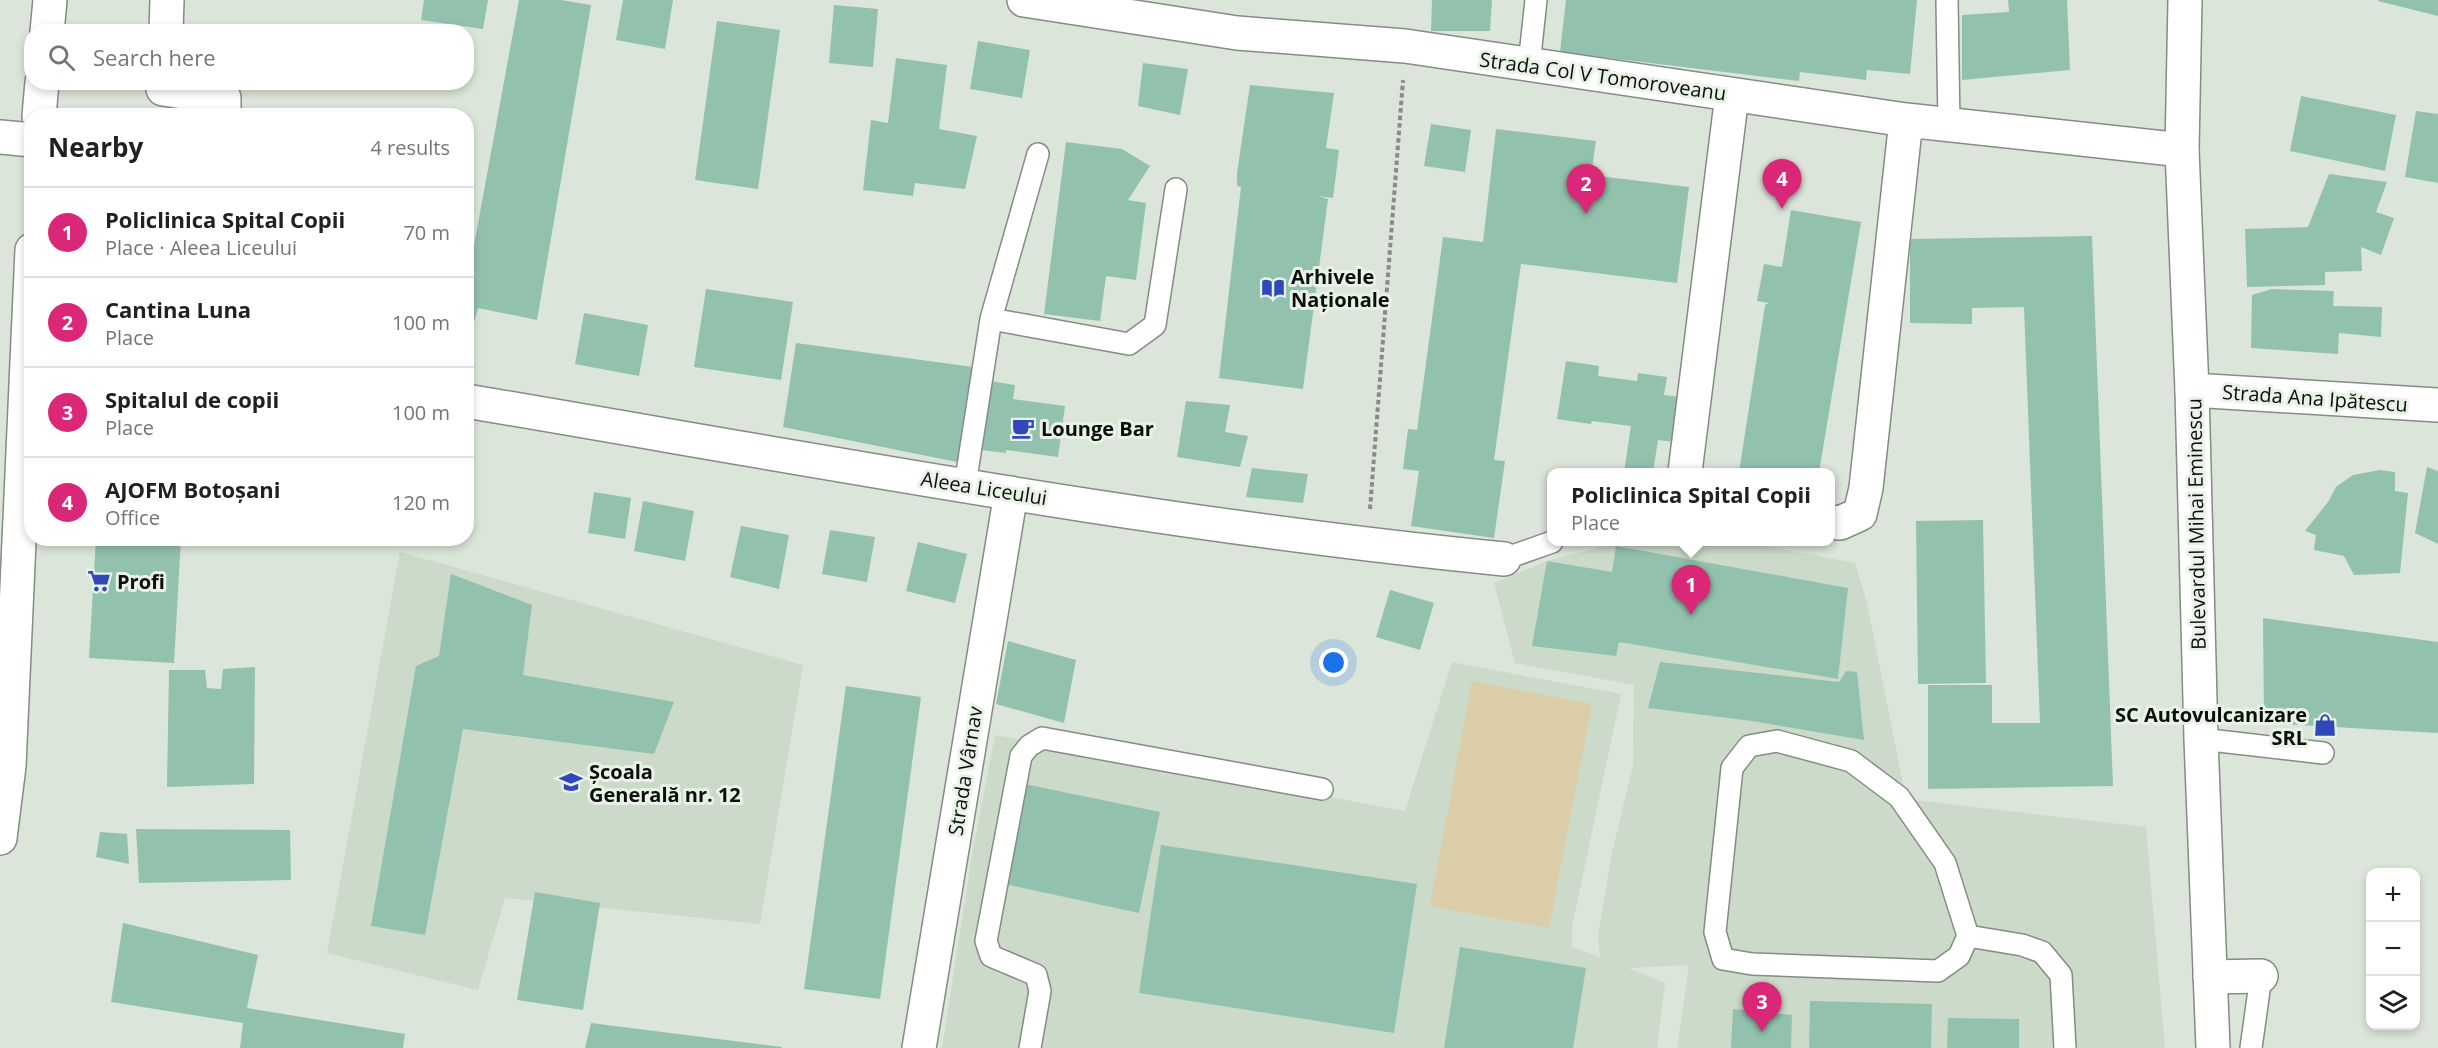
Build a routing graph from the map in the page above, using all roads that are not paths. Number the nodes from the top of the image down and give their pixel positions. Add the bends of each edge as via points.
1 (50, 0) edge
2 (167, 0) edge
3 (1024, 0) edge
4 (1536, 0) edge
5 (1947, 0) edge
6 (2185, 0) edge
7 (48, 24) edge
8 (166, 24) edge
9 (1529, 65) junction
10 (41, 90) edge
11 (170, 90) edge
12 (1732, 95) junction
13 (40, 108) edge
14 (224, 108) edge
15 (1906, 120) junction
16 (1949, 125) junction
17 (0, 137) edge
18 (24, 139) edge
19 (2182, 150) junction
20 (1038, 154) dead end
21 (1176, 189) dead end
22 (991, 319) junction
23 (2192, 390) junction
24 (474, 401) edge
25 (2438, 405) edge
26 (24, 429) edge
27 (1685, 468) edge
28 (964, 485) junction
29 (1011, 493) junction
30 (1835, 523) edge
31 (1547, 544) edge
32 (1504, 559) joint
33 (2201, 739) junction
34 (2323, 753) dead end
35 (1322, 789) dead end
36 (0, 838) edge
37 (1968, 936) junction
38 (2261, 976) joint
39 (2210, 977) junction
40 (920, 1048) edge
41 (1030, 1048) edge
42 (2065, 1048) edge
43 (2213, 1048) edge
44 (2251, 1048) edge

1 - 7 street
2 - 8 street
3 - 9 street, Strada Col V Tomoroveanu via 1237,33 1405,46
4 - 9 lane
5 - 16 lane
6 - 19 street, Bulevardul Mihai Eminescu
9 - 12 street, Strada Col V Tomoroveanu
10 - 13 street
11 - 14 street via 224,98
12 - 15 street, Strada Col V Tomoroveanu
12 - 27 street
15 - 16 street, Strada Col V Tomoroveanu
15 - 30 street via 1866,488 1860,514
16 - 19 street, Strada Col V Tomoroveanu
17 - 18 street
19 - 23 street, Bulevardul Mihai Eminescu
20 - 22 lane
21 - 22 lane via 1155,325 1129,344
22 - 28 lane
23 - 25 street, Strada Ana Ipătescu
23 - 33 street, Bulevardul Mihai Eminescu
24 - 28 street, Aleea Liceului
26 - 36 street via 9,766
28 - 29 street, Aleea Liceului
29 - 32 street, Aleea Liceului via 1368,546
29 - 40 street, Strada Vârnav
31 - 32 lane
33 - 34 lane
33 - 39 street, Bulevardul Mihai Eminescu
35 - 41 lane via 1042,738 1029,746 1021,756 986,941 990,956 1036,975 1040,991
37 - 37 lane via 1946,863 1899,797 1851,761 1777,741 1749,746 1732,768 1715,932 1723,959 1752,964 1938,971 1959,956
37 - 42 lane via 2042,952 2061,975
38 - 39 street
38 - 44 lane
39 - 43 street, Bulevardul Mihai Eminescu

